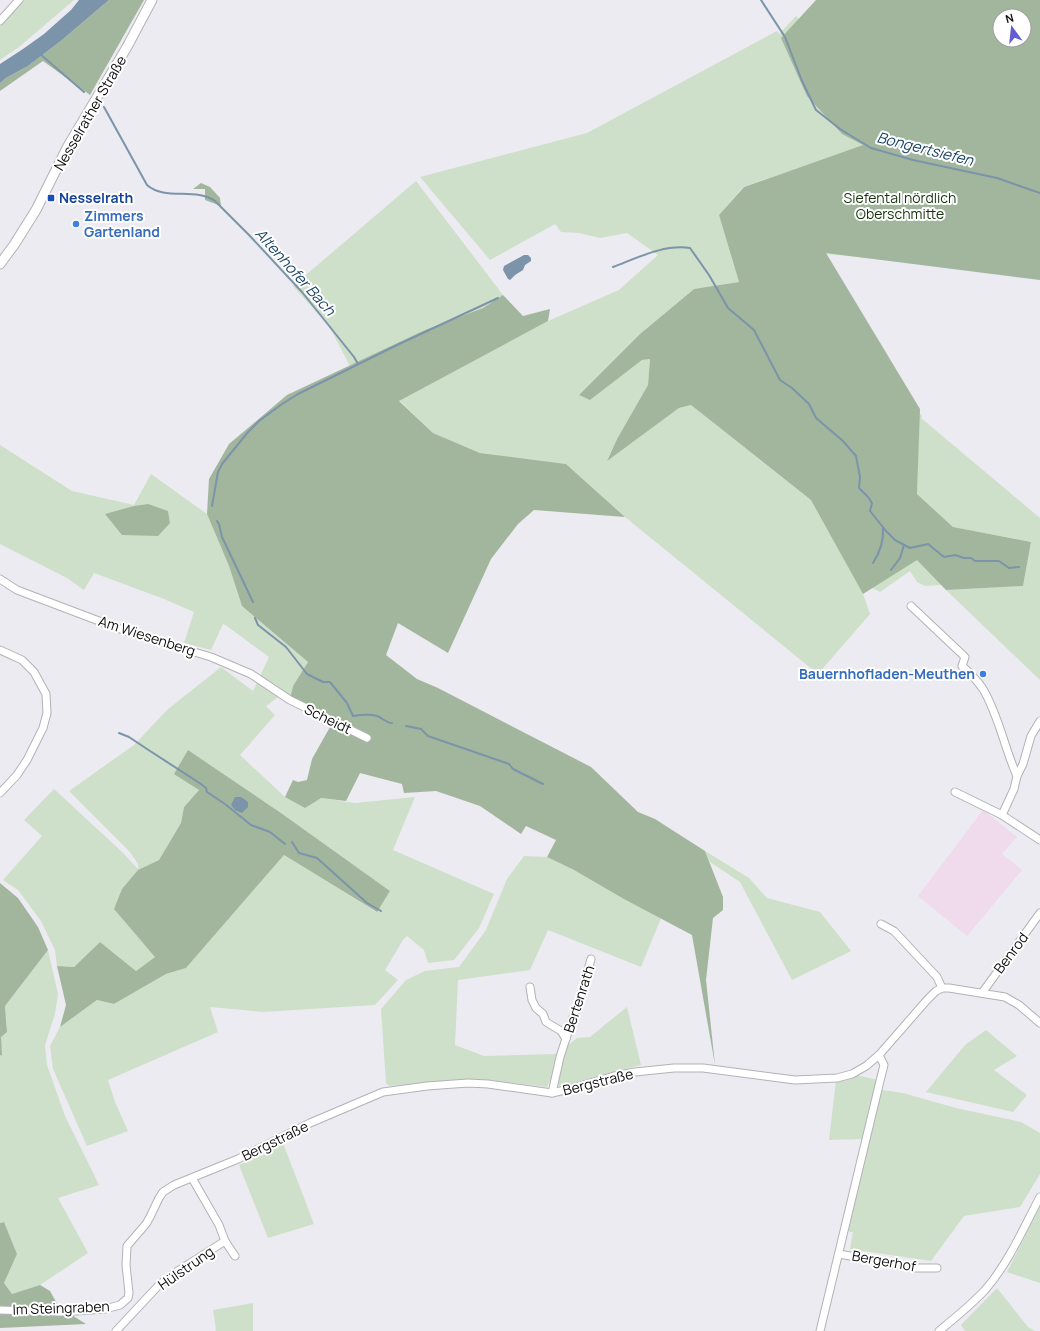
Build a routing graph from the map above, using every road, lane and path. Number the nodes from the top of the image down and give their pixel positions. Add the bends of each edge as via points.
1 (18, 0) edge
2 (152, 0) edge
3 (0, 21) edge
4 (0, 264) edge
5 (0, 579) edge
6 (911, 606) dead end
7 (0, 650) edge
8 (290, 700) joint
9 (1040, 720) edge
10 (367, 738) dead end
11 (1017, 776) junction
12 (955, 792) dead end
13 (0, 793) edge
14 (1002, 815) junction
15 (1040, 840) edge
16 (1040, 913) edge
17 (881, 924) dead end
18 (591, 959) dead end
19 (530, 987) dead end
20 (942, 988) junction
21 (982, 992) junction
22 (1040, 1022) edge
23 (566, 1039) junction
24 (879, 1055) junction
25 (552, 1093) junction
26 (192, 1178) junction
27 (1040, 1197) edge
28 (133, 1238) joint
29 (225, 1241) junction
30 (838, 1254) junction
31 (235, 1256) dead end
32 (937, 1268) dead end
33 (0, 1310) edge
34 (116, 1331) edge
35 (820, 1331) edge
36 (939, 1331) edge

1 - 3 street
2 - 4 main road, Nesselrather Straße via 68,146 36,210
5 - 8 street, Am Wiesenberg via 17,590 128,632 211,657 251,674
6 - 11 street via 965,657 962,666 974,677 991,705
7 - 13 street via 22,660 34,672 46,694 47,713 43,728 27,760
8 - 10 street, Scheidt
9 - 11 street via 1031,736
11 - 14 street
12 - 14 street
14 - 15 street
16 - 21 street, Benrod
17 - 20 street via 894,931 937,977
18 - 23 street, Bertenrath
19 - 23 street, Bertenrath via 536,1008 543,1014 546,1022 561,1031
20 - 21 street
20 - 24 street, Bergstraße via 927,1000
21 - 22 street via 1012,1000
23 - 25 street, Bertenrath
24 - 25 street, Bergstraße via 852,1074 837,1078 795,1080 702,1068 656,1069 614,1076
24 - 30 street via 884,1066
25 - 26 street, Bergstraße via 468,1083 383,1092
26 - 28 street, Bergstraße via 163,1192 150,1217
26 - 29 street, Hülstrung via 219,1225
27 - 36 street via 994,1279
28 - 33 street, Im Steingraben via 127,1246 126,1253 128,1298 120,1305 105,1309 61,1312
29 - 31 street, Hülstrung
29 - 34 street, Hülstrung via 160,1285
30 - 32 street, Bergerhof via 916,1268
30 - 35 street, Bergerhof

